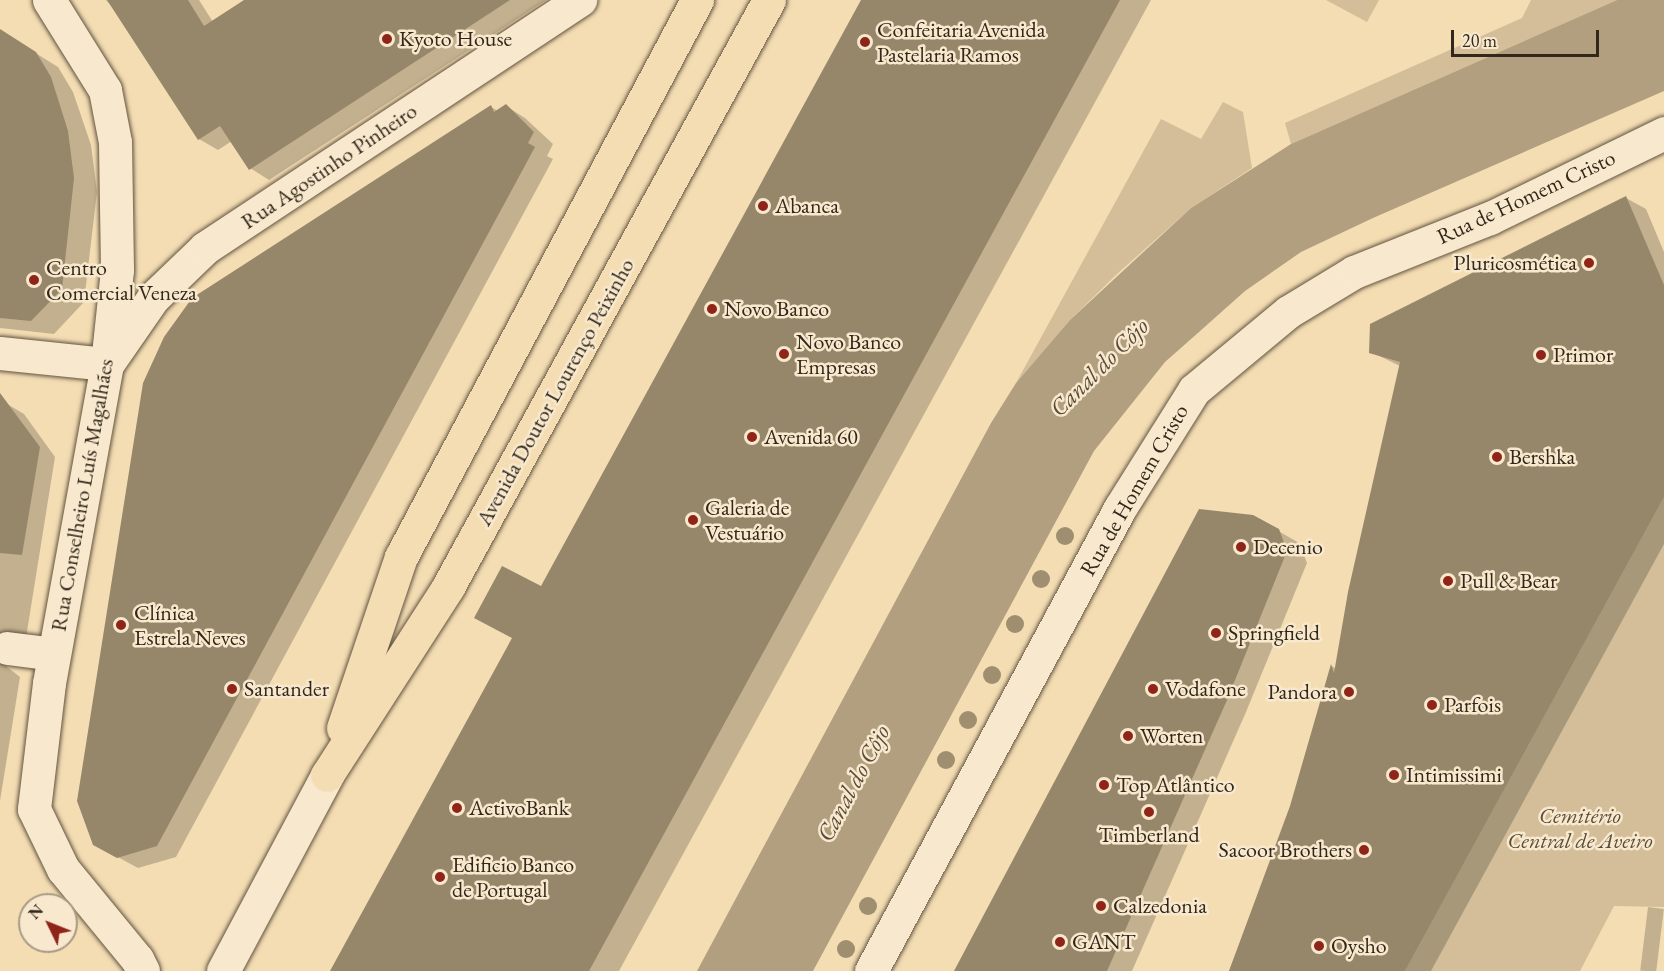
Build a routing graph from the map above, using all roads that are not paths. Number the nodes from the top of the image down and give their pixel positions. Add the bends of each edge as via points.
1 (49, 0) edge
2 (580, 0) edge
3 (697, 0) edge
4 (769, 0) edge
5 (1664, 132) edge
6 (0, 353) edge
7 (107, 364) junction
8 (7, 648) dead end
9 (54, 654) junction
10 (327, 775) junction
11 (143, 971) edge
12 (223, 971) edge
13 (871, 971) edge

1 - 7 street, Rua Conselheiro Luís Magalhães via 105,90 115,142 117,270
2 - 7 street, Rua Agostinho Pinheiro via 205,248 153,298
3 - 10 main road, Avenida Doutor Lourenço Peixinho via 401,557
4 - 10 main road, Avenida Doutor Lourenço Peixinho via 448,587
5 - 13 street, Rua de Homem Cristo via 1490,218 1354,272 1288,312 1194,390 1120,508
6 - 7 street
7 - 9 street, Rua Conselheiro Luís Magalhães
8 - 9 street
9 - 11 street, Rua Conselheiro Luís Magalhães via 34,809 63,869
10 - 12 street, Avenida Doutor Lourenço Peixinho

